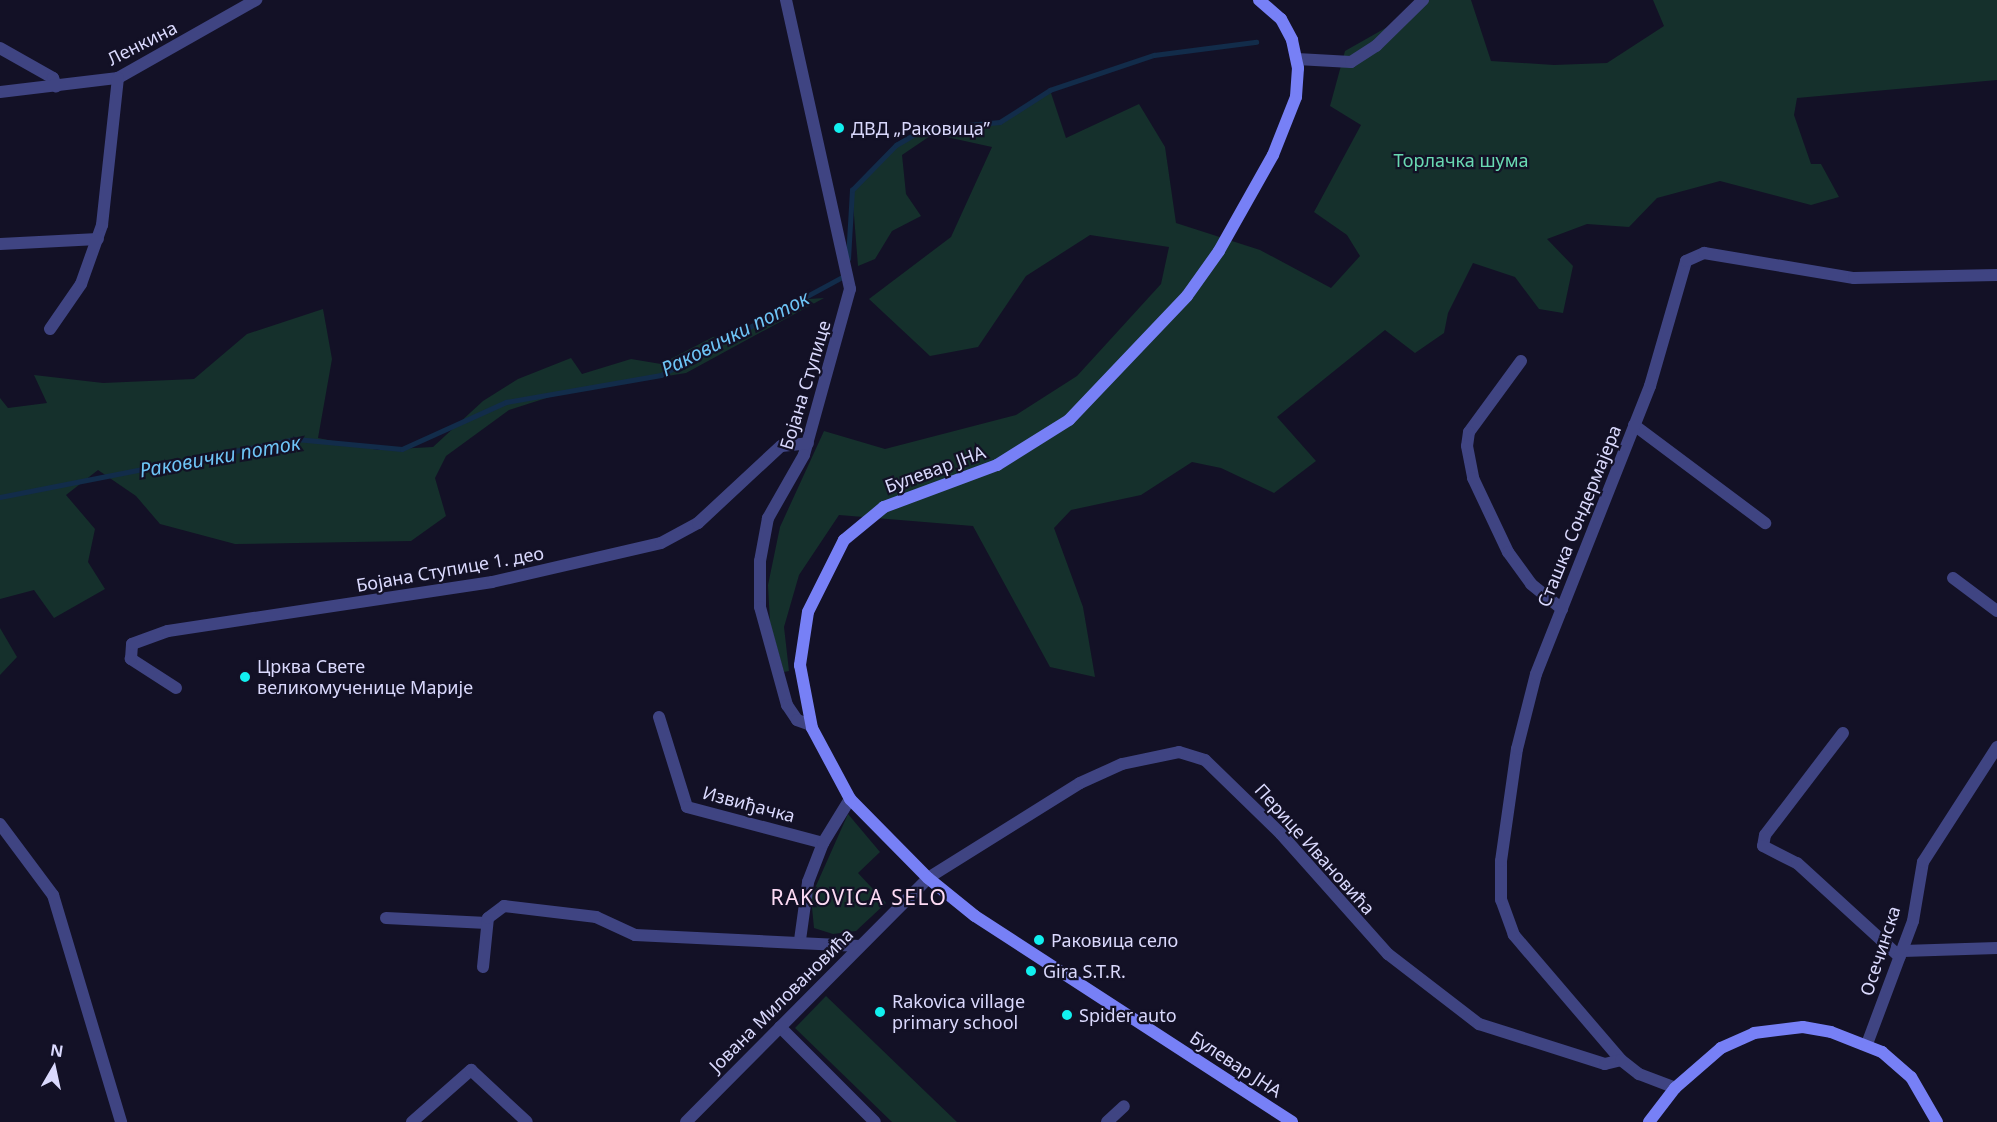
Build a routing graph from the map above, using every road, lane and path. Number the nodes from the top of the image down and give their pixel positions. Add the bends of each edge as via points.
1 (256, 0) edge
2 (786, 0) edge
3 (1259, 0) edge
4 (1423, 0) edge
5 (0, 48) edge
6 (1297, 59) junction
7 (118, 78) junction
8 (56, 86) junction
9 (0, 92) edge
10 (98, 239) junction
11 (0, 244) edge
12 (1997, 275) edge
13 (50, 329) dead end
14 (1521, 361) dead end
15 (1634, 425) junction
16 (808, 443) junction
17 (1765, 524) dead end
18 (1953, 578) dead end
19 (1562, 609) junction
20 (1997, 611) edge
21 (176, 688) dead end
22 (659, 717) dead end
23 (811, 725) junction
24 (1843, 733) dead end
25 (1997, 747) edge
26 (850, 799) junction
27 (0, 824) edge
28 (823, 843) junction
29 (928, 878) junction
30 (386, 918) dead end
31 (487, 922) junction
32 (800, 940) junction
33 (860, 946) junction
34 (1997, 948) edge
35 (1902, 954) junction
36 (483, 967) dead end
37 (780, 1027) junction
38 (1867, 1044) junction
39 (1621, 1060) junction
40 (1675, 1088) junction
41 (1124, 1106) dead end
42 (121, 1122) edge
43 (412, 1122) edge
44 (527, 1122) edge
45 (687, 1122) edge
46 (875, 1122) edge
47 (1107, 1122) edge
48 (1292, 1122) edge
49 (1649, 1122) edge
50 (1937, 1122) edge

1 - 7 street, Ленкина
2 - 16 street, Бојана Ступице via 849,285
3 - 6 main road, Булевар ЈНА via 1281,19
4 - 6 street via 1376,46 1351,62
5 - 8 street via 53,78
6 - 23 main road, Булевар ЈНА via 1289,121 1246,206 1187,296 1117,373 1042,440 997,465 884,507 844,540 817,589 802,645 801,681
7 - 8 street, Ленкина
7 - 10 street via 108,197
8 - 9 street, Ленкина
10 - 11 street
10 - 13 street via 81,284
12 - 15 street, Сташка Сондермајера via 1854,278 1697,253 1686,261
14 - 19 street via 1468,432 1467,446 1473,478 1509,552 1530,584
15 - 17 street
15 - 19 street, Сташка Сондермајера
16 - 21 street, Бојана Ступице 1. део via 781,446 698,523 661,543 492,582 178,629 132,644 131,659
16 - 23 street, Бојана Ступице via 768,518 758,586 787,705 797,720
18 - 20 street
19 - 39 street, Сташка Сондермајера via 1536,674 1517,748 1501,900 1514,935
22 - 28 street, Извиђачка via 687,807
23 - 26 main road, Булевар ЈНА
24 - 35 street via 1765,835 1763,846 1797,862
25 - 35 street, Осечинска via 1923,862
26 - 28 street
26 - 29 main road, Булевар ЈНА
27 - 42 street via 53,895
28 - 32 street via 808,882
29 - 33 street, Јована Миловановића
29 - 39 street, Перице Ивановића via 1080,783 1122,764 1191,753 1281,834 1389,954 1479,1024 1605,1064
29 - 48 main road, Булевар ЈНА via 975,916
30 - 31 street
31 - 32 street via 491,913 504,906 539,908 608,920 635,935
31 - 36 street
32 - 33 street
33 - 37 street, Јована Миловановића
34 - 35 street
35 - 38 street, Осечинска
37 - 45 street, Јована Миловановића
37 - 46 street
38 - 40 main road via 1817,1029 1776,1029 1738,1039 1693,1070
38 - 50 main road via 1911,1077
39 - 40 street via 1639,1074
40 - 49 main road
41 - 47 street
43 - 44 street via 471,1070

